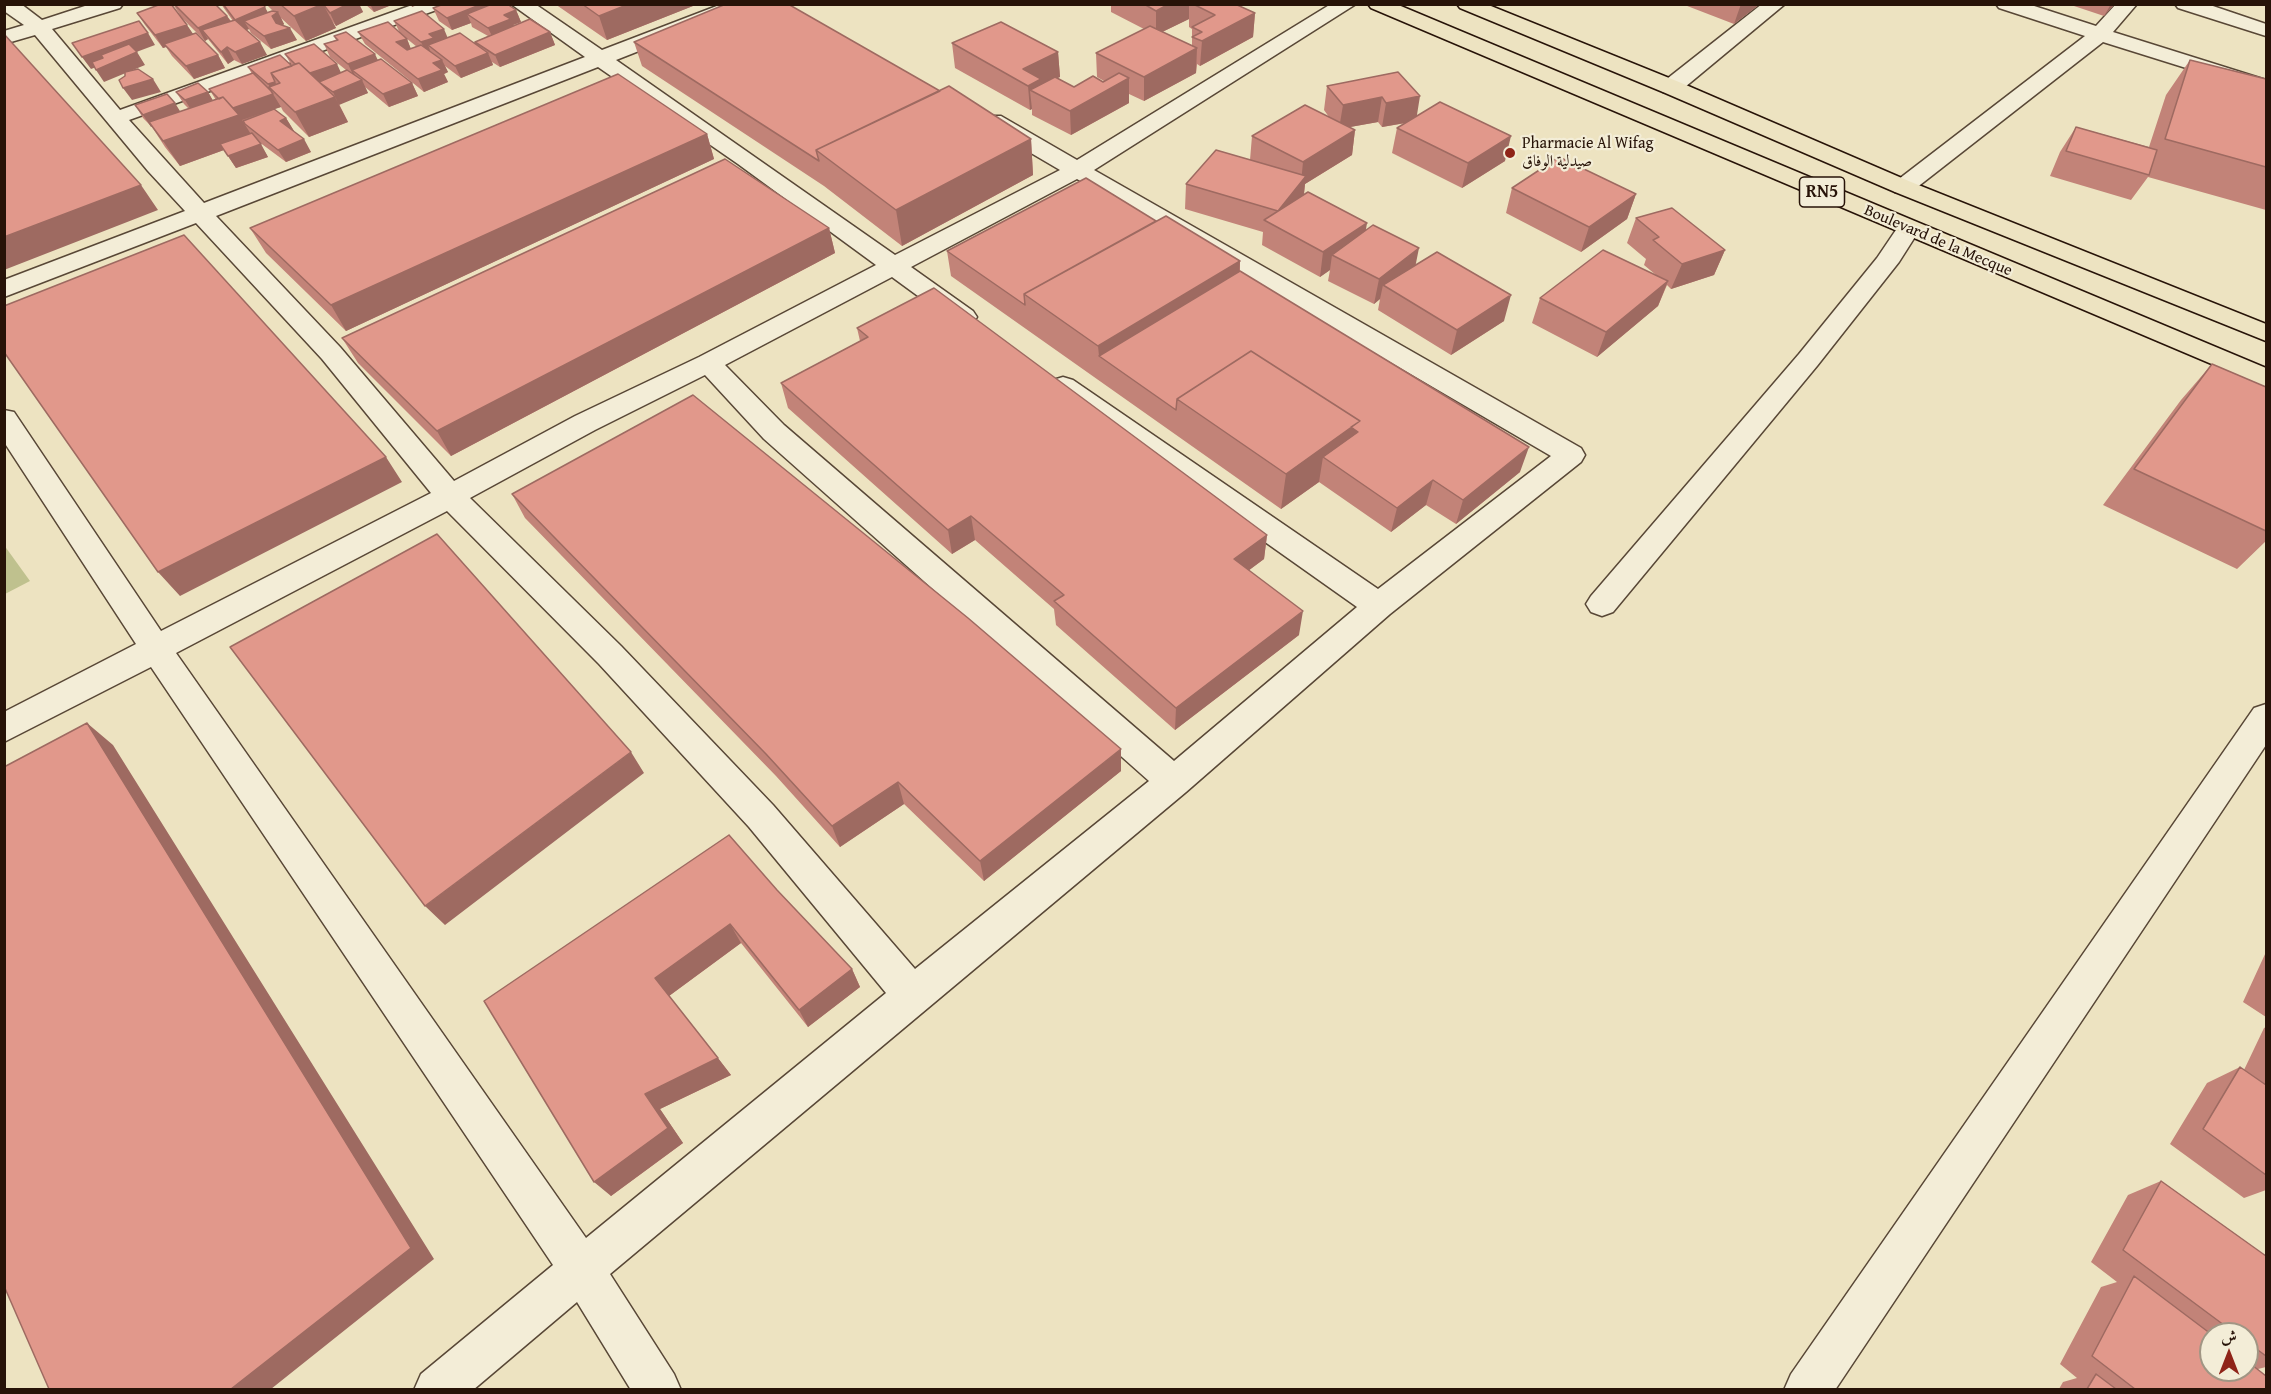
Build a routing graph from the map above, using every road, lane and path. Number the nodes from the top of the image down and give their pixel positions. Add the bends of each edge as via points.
1 (8, 4) edge
2 (112, 4) edge
3 (435, 4) edge
4 (521, 4) edge
5 (741, 4) edge
6 (1346, 4) edge
7 (1378, 4) edge
8 (1467, 4) edge
9 (1775, 4) edge
10 (2006, 4) edge
11 (2127, 4) edge
12 (2186, 4) edge
13 (40, 28) junction
14 (2266, 30) edge
15 (2099, 35) junction
16 (4, 38) edge
17 (600, 59) junction
18 (1671, 87) junction
19 (2266, 87) edge
20 (977, 112) edge
21 (115, 118) junction
22 (1079, 169) junction
23 (1903, 187) junction
24 (199, 213) junction
25 (1908, 229) junction
26 (891, 265) junction
27 (4, 289) edge
28 (988, 333) edge
29 (2266, 333) edge
30 (708, 363) junction
31 (1047, 374) edge
32 (2266, 378) edge
33 (4, 419) edge
34 (450, 496) junction
35 (1602, 604) dead end
36 (1379, 606) junction
37 (156, 649) junction
38 (2266, 718) edge
39 (4, 728) edge
40 (1174, 782) junction
41 (912, 995) junction
42 (582, 1270) junction
43 (437, 1389) edge
44 (658, 1389) edge
45 (1807, 1389) edge

1 - 13 street
2 - 13 street
3 - 21 street
4 - 17 street
5 - 17 street
6 - 22 street
7 - 25 main road, Boulevard de la Mecque / RN5
8 - 18 main road, Boulevard de la Mecque / RN5
9 - 18 street
10 - 15 street
11 - 15 street
12 - 14 street
13 - 16 street
13 - 21 street
15 - 19 street
15 - 23 street
17 - 24 street
17 - 26 street via 736,164
18 - 23 main road, Boulevard de la Mecque / RN5
20 - 22 street
21 - 24 street
22 - 26 street
22 - 36 street via 1571,455
23 - 29 main road, Boulevard de la Mecque / RN5
24 - 27 street
24 - 34 street via 341,348
25 - 32 main road, Boulevard de la Mecque / RN5
25 - 35 street via 1887,262 1808,360
26 - 28 street
26 - 30 street
30 - 34 street via 585,423
30 - 40 street via 774,432
31 - 36 street
33 - 37 street
34 - 37 street
34 - 41 street via 571,614 761,816
36 - 40 street
37 - 39 street
37 - 42 street
38 - 45 street
40 - 41 street
41 - 42 street
42 - 43 street
42 - 44 street

